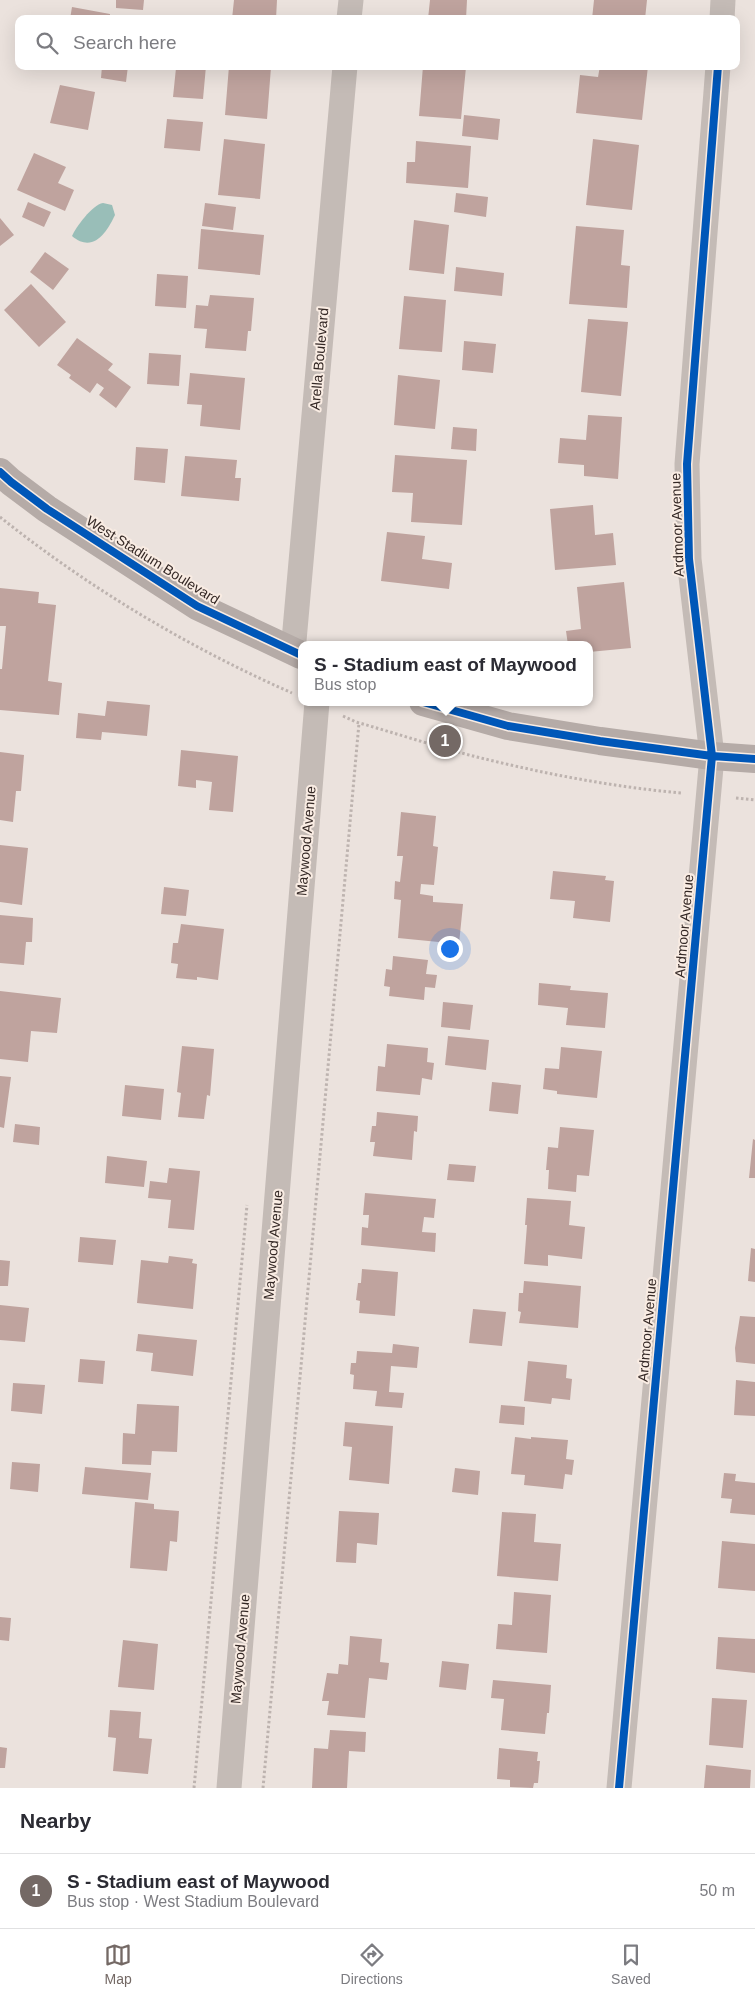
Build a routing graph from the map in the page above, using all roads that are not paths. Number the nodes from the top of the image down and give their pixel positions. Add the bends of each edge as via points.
1 (351, 0) edge
2 (723, 0) edge
3 (349, 15) edge
4 (722, 15) edge
5 (345, 70) edge
6 (718, 70) edge
7 (0, 472) edge
8 (297, 653) edge
9 (317, 706) edge
10 (437, 706) edge
11 (712, 756) junction
12 (755, 759) edge
13 (229, 1788) edge
14 (619, 1788) edge

1 - 3 street
2 - 4 street
5 - 8 street, Arella Boulevard
6 - 11 street, Ardmoor Avenue via 687,464 689,559
7 - 8 main road, West Stadium Boulevard via 47,509 197,606
9 - 13 street, Maywood Avenue
10 - 11 main road via 508,726
11 - 12 main road
11 - 14 street, Ardmoor Avenue

